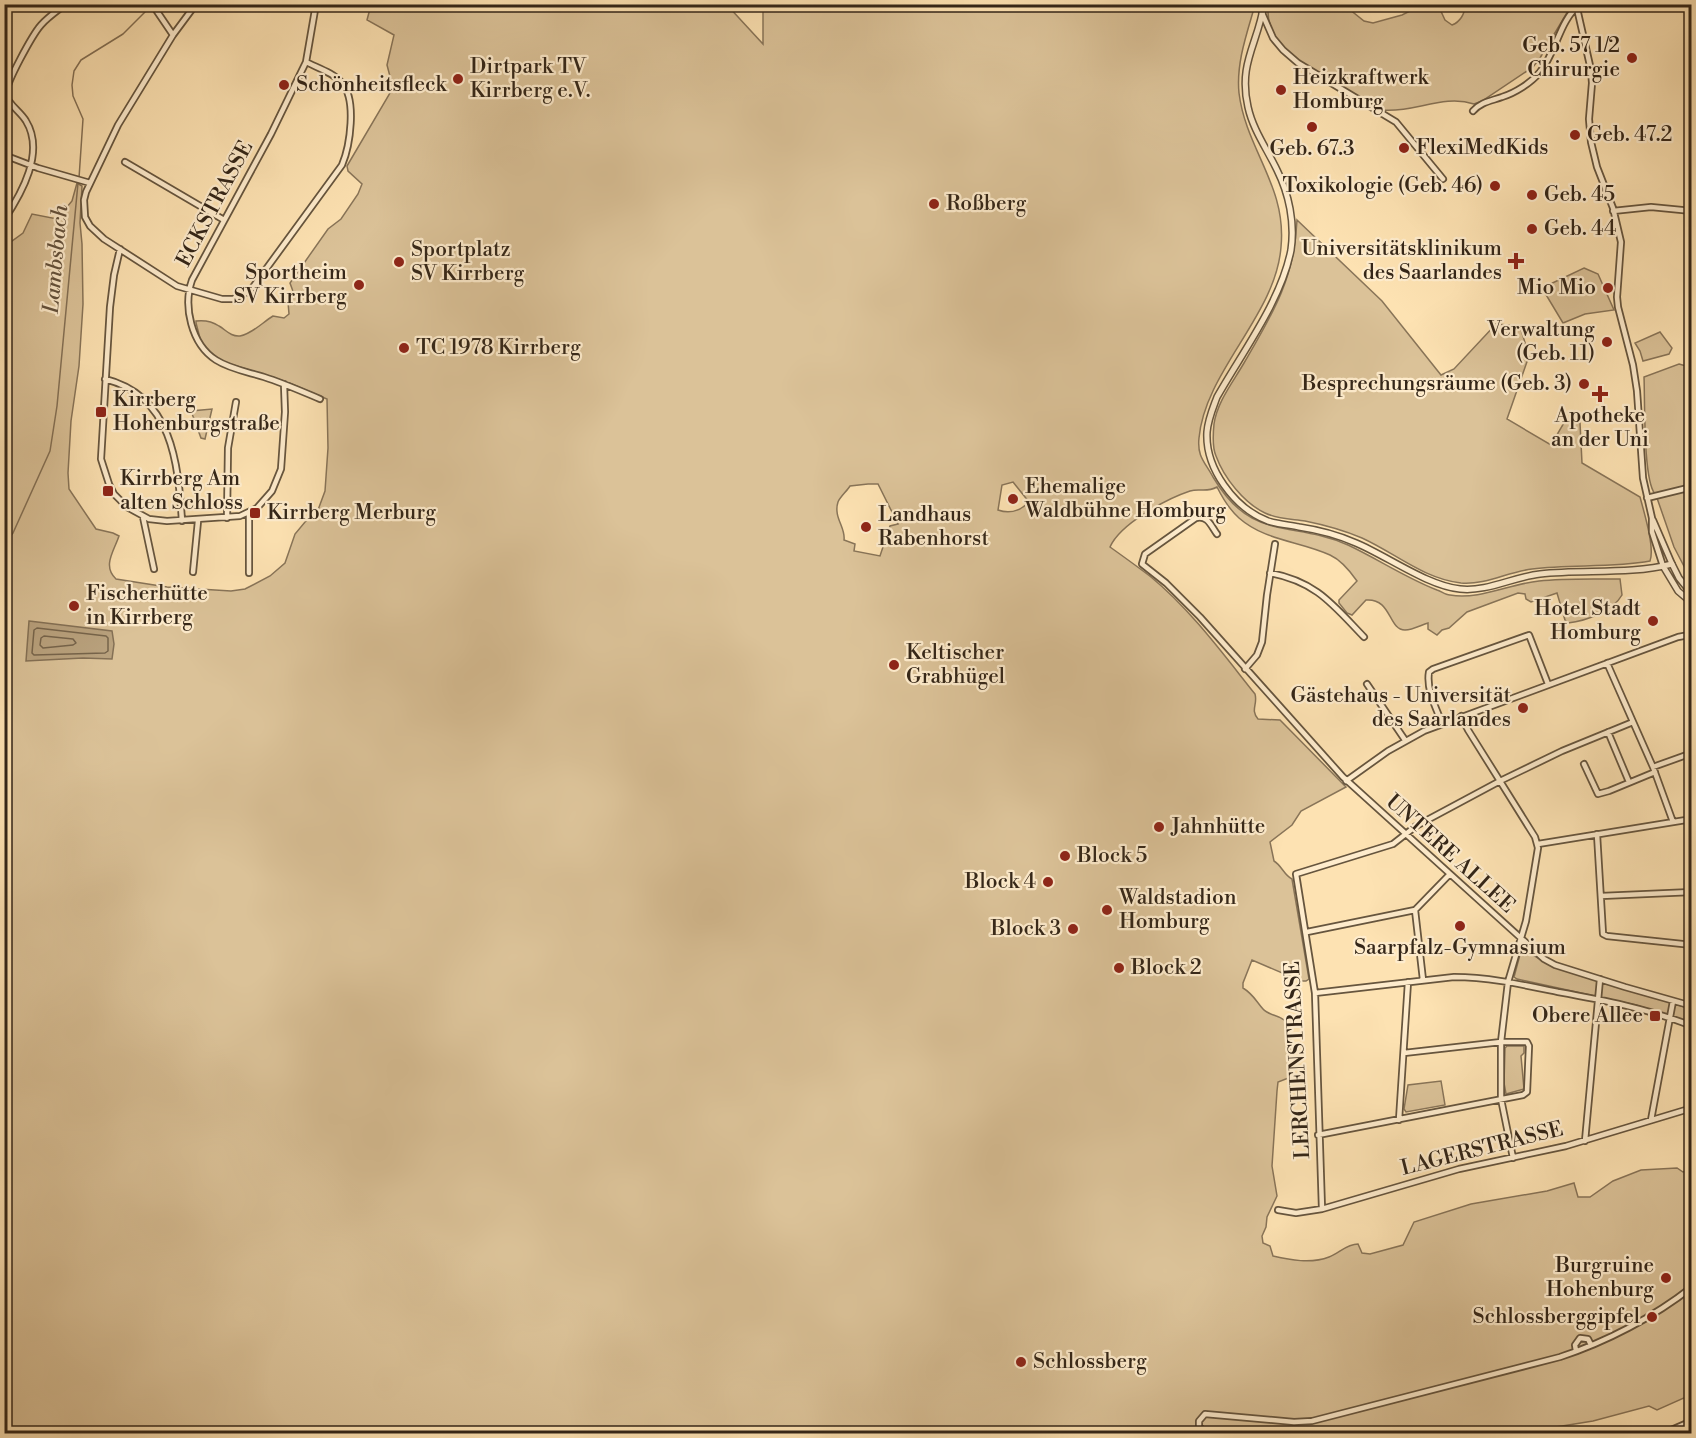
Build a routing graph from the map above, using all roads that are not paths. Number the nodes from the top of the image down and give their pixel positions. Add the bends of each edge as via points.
1 (66, 4) edge
2 (196, 4) edge
3 (316, 4) edge
4 (1264, 4) edge
5 (1578, 5) edge
6 (153, 7) edge
7 (1262, 13) junction
8 (173, 35) junction
9 (306, 62) junction
10 (1473, 111) dead end
11 (4, 155) edge
12 (125, 162) dead end
13 (30, 165) junction
14 (1443, 179) dead end
15 (90, 183) junction
16 (1613, 211) junction
17 (1692, 211) edge
18 (4, 220) edge
19 (224, 220) junction
20 (120, 249) junction
21 (189, 290) junction
22 (105, 379) junction
23 (284, 384) junction
24 (320, 399) dead end
25 (236, 402) dead end
26 (1692, 487) edge
27 (1647, 498) junction
28 (249, 513) junction
29 (143, 517) junction
30 (227, 518) junction
31 (1652, 518) junction
32 (182, 521) junction
33 (198, 521) junction
34 (1217, 534) dead end
35 (1275, 544) dead end
36 (1672, 564) junction
37 (1663, 566) junction
38 (154, 569) dead end
39 (193, 572) dead end
40 (249, 573) dead end
41 (1270, 573) junction
42 (1692, 594) edge
43 (1692, 603) edge
44 (1692, 627) edge
45 (1689, 635) junction
46 (1364, 637) dead end
47 (1692, 649) edge
48 (1607, 663) junction
49 (1245, 669) junction
50 (1367, 684) dead end
51 (1548, 684) junction
52 (1461, 716) junction
53 (1633, 722) junction
54 (1442, 723) junction
55 (1608, 732) junction
56 (1405, 740) junction
57 (1692, 753) edge
58 (1584, 764) dead end
59 (1654, 769) junction
60 (1346, 781) junction
61 (1500, 781) junction
62 (1629, 782) junction
63 (1692, 819) edge
64 (1673, 822) junction
65 (1597, 834) junction
66 (1405, 836) junction
67 (1538, 844) junction
68 (1449, 875) junction
69 (1692, 892) edge
70 (1601, 896) junction
71 (1415, 910) junction
72 (1307, 932) junction
73 (1521, 940) junction
74 (1692, 945) edge
75 (1600, 979) junction
76 (1423, 980) junction
77 (1408, 982) junction
78 (1508, 982) junction
79 (1315, 993) junction
80 (1599, 999) junction
81 (1673, 1001) junction
82 (1692, 1006) edge
83 (1669, 1017) junction
84 (1692, 1026) edge
85 (1501, 1042) junction
86 (1404, 1053) junction
87 (1501, 1099) junction
88 (1692, 1108) edge
89 (1399, 1120) junction
90 (1652, 1120) junction
91 (1318, 1135) junction
92 (1585, 1141) junction
93 (1513, 1158) junction
94 (1322, 1209) junction
95 (1278, 1210) dead end
96 (1692, 1287) edge
97 (1591, 1345) junction
98 (1576, 1351) junction
99 (1692, 1421) edge
100 (1204, 1434) edge
101 (1662, 1434) edge

1 - 13 street via 34,33 7,88 8,99 31,130
2 - 8 street
3 - 9 street, ECKSTRASSE
4 - 7 street
5 - 10 street via 1540,72 1523,86 1478,105
5 - 16 street via 1591,69 1592,142
6 - 8 street
7 - 14 street via 1283,50 1396,122
7 - 37 street via 1248,60 1247,98 1252,122 1289,200 1291,248 1280,286 1212,410 1208,443 1223,483 1260,518 1330,533 1434,582 1458,589 1483,588 1543,573
8 - 15 street via 131,102
9 - 19 street, ECKSTRASSE
9 - 21 street via 346,89 351,132 342,165 250,291 233,299 222,299
11 - 13 street
12 - 19 street
13 - 15 street
13 - 18 street
15 - 20 street via 84,200 85,217 96,232
16 - 17 street via 1652,207
16 - 27 street via 1621,247 1618,307 1637,391
19 - 21 street, ECKSTRASSE
20 - 21 street
20 - 22 street
21 - 23 street, ECKSTRASSE via 193,328 212,357
22 - 29 street via 101,459 104,472 121,502
22 - 32 street via 128,386 157,413 177,469
23 - 24 street, ECKSTRASSE
23 - 28 street via 281,470 272,491
25 - 30 street via 228,448
26 - 27 street
27 - 31 street
28 - 30 street
28 - 40 street
29 - 32 street
29 - 38 street
30 - 33 street
31 - 36 street
31 - 37 street via 1652,532
32 - 33 street
33 - 39 street
34 - 49 street, UNTERE ALLEE via 1207,520 1196,518 1145,554 1142,564 1181,598
35 - 41 street
36 - 37 street
36 - 42 street via 1678,579
37 - 43 street via 1678,591
41 - 46 street via 1295,579 1318,591
41 - 49 street via 1261,649
44 - 45 street
45 - 47 street
45 - 48 street
48 - 51 street
48 - 53 street
49 - 60 street, UNTERE ALLEE
50 - 56 street
51 - 52 street
51 - 54 street via 1529,635 1429,672
52 - 54 street
52 - 61 street
53 - 55 street
53 - 59 street
54 - 56 street
55 - 61 street
55 - 62 street
56 - 60 street
57 - 59 street
58 - 62 street via 1598,794
59 - 62 street
59 - 64 street
60 - 66 street, UNTERE ALLEE
61 - 66 street via 1416,826
61 - 67 street
63 - 64 street
64 - 65 street
65 - 67 street
65 - 70 street
66 - 68 street, UNTERE ALLEE
66 - 72 street, LERCHENSTRASSE via 1393,844 1296,874
67 - 73 street
68 - 71 street
68 - 73 street, UNTERE ALLEE
69 - 70 street
70 - 74 street via 1603,934
71 - 72 street
71 - 76 street
72 - 79 street, LERCHENSTRASSE
73 - 75 street, UNTERE ALLEE via 1549,962
73 - 78 street
75 - 80 street
75 - 81 street, UNTERE ALLEE
76 - 77 street
76 - 78 street via 1462,977
77 - 79 street
77 - 86 street
78 - 80 street
78 - 85 street
79 - 91 street, LERCHENSTRASSE
80 - 83 street
80 - 92 street
81 - 82 street, UNTERE ALLEE
81 - 83 street
83 - 84 street
83 - 90 street
85 - 86 street
85 - 87 street
85 - 87 street via 1527,1042 1529,1046 1527,1092
86 - 89 street
87 - 89 street
87 - 93 street
88 - 90 street, LAGERSTRASSE
89 - 91 street
90 - 92 street, LAGERSTRASSE
91 - 94 street, LERCHENSTRASSE
92 - 93 street, LAGERSTRASSE
93 - 94 street, LAGERSTRASSE via 1459,1169
94 - 95 street, LAGERSTRASSE via 1296,1213
96 - 97 street
97 - 98 street
97 - 98 street via 1580,1338
98 - 100 street via 1312,1421 1205,1414 1199,1421
99 - 101 street

